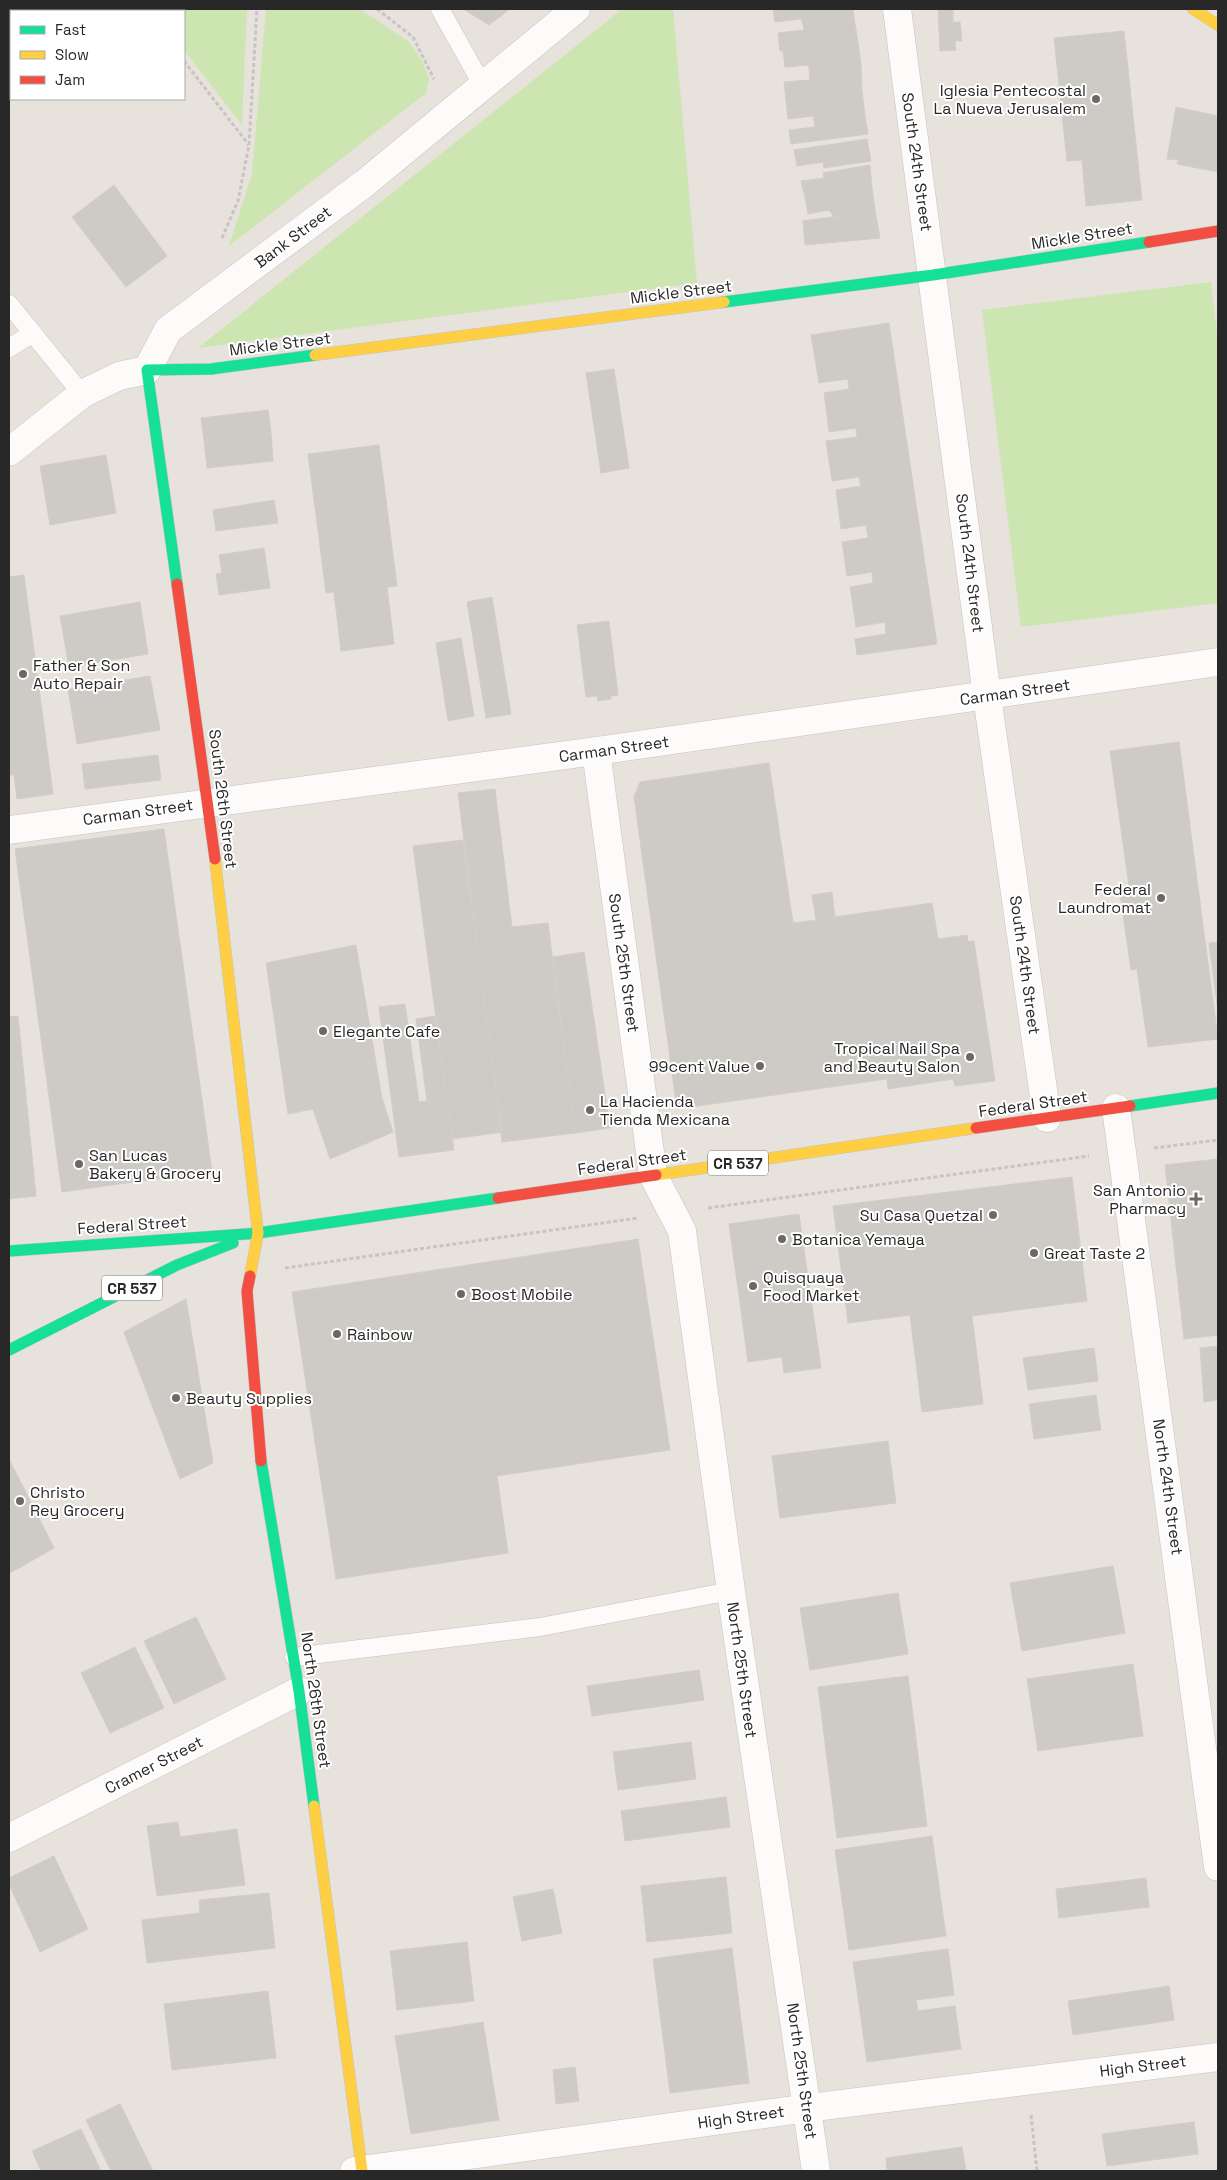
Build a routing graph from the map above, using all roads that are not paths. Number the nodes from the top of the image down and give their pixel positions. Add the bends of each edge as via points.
1 (440, 9) edge
2 (576, 9) edge
3 (897, 9) edge
4 (1193, 9) edge
5 (1218, 25) edge
6 (483, 86) junction
7 (1218, 231) edge
8 (933, 275) junction
9 (9, 304) edge
10 (33, 333) junction
11 (9, 348) edge
12 (147, 370) junction
13 (82, 394) junction
14 (9, 452) edge
15 (1218, 662) edge
16 (987, 696) junction
17 (596, 751) junction
18 (208, 802) junction
19 (9, 830) edge
20 (1218, 1093) edge
21 (1116, 1108) junction
22 (1047, 1118) junction
23 (653, 1175) junction
24 (258, 1233) junction
25 (73, 1245) junction
26 (9, 1251) edge
27 (9, 1261) edge
28 (9, 1350) edge
29 (730, 1591) junction
30 (294, 1657) junction
31 (300, 1691) junction
32 (9, 1838) edge
33 (1218, 1867) edge
34 (1218, 2057) edge
35 (808, 2108) junction
36 (360, 2171) edge
37 (816, 2171) edge

1 - 6 lane
2 - 6 street, Bank Street
3 - 8 street, South 24th Street
4 - 5 street
6 - 12 street, Bank Street via 365,183 168,330
7 - 8 street, Mickle Street
8 - 12 street, Mickle Street via 211,369
8 - 16 street, South 24th Street
9 - 10 lane
10 - 11 lane
10 - 13 lane
12 - 13 street via 119,376
12 - 18 street, South 26th Street
13 - 14 street
15 - 16 street, Carman Street
16 - 17 street, Carman Street
16 - 22 street, South 24th Street
17 - 18 street, Carman Street
17 - 23 street, South 25th Street
18 - 19 street, Carman Street
18 - 24 street, South 26th Street
20 - 21 street, Federal Street / CR 537
21 - 22 street, Federal Street / CR 537
21 - 33 street, North 24th Street
22 - 23 street, Federal Street / CR 537
23 - 24 street, Federal Street / CR 537
23 - 29 street, North 25th Street via 682,1231
24 - 25 street, Federal Street / CR 537
24 - 28 street, Federal Street / CR 537 via 177,1265
24 - 30 street, North 26th Street via 247,1291 258,1444
25 - 26 street, Federal Street / CR 537
25 - 27 street
29 - 30 lane via 540,1627
29 - 35 street, North 25th Street
30 - 31 street, North 26th Street
31 - 32 street, Cramer Street
31 - 36 street, North 26th Street
34 - 35 street, High Street
35 - 36 street, High Street
35 - 37 street, North 25th Street

